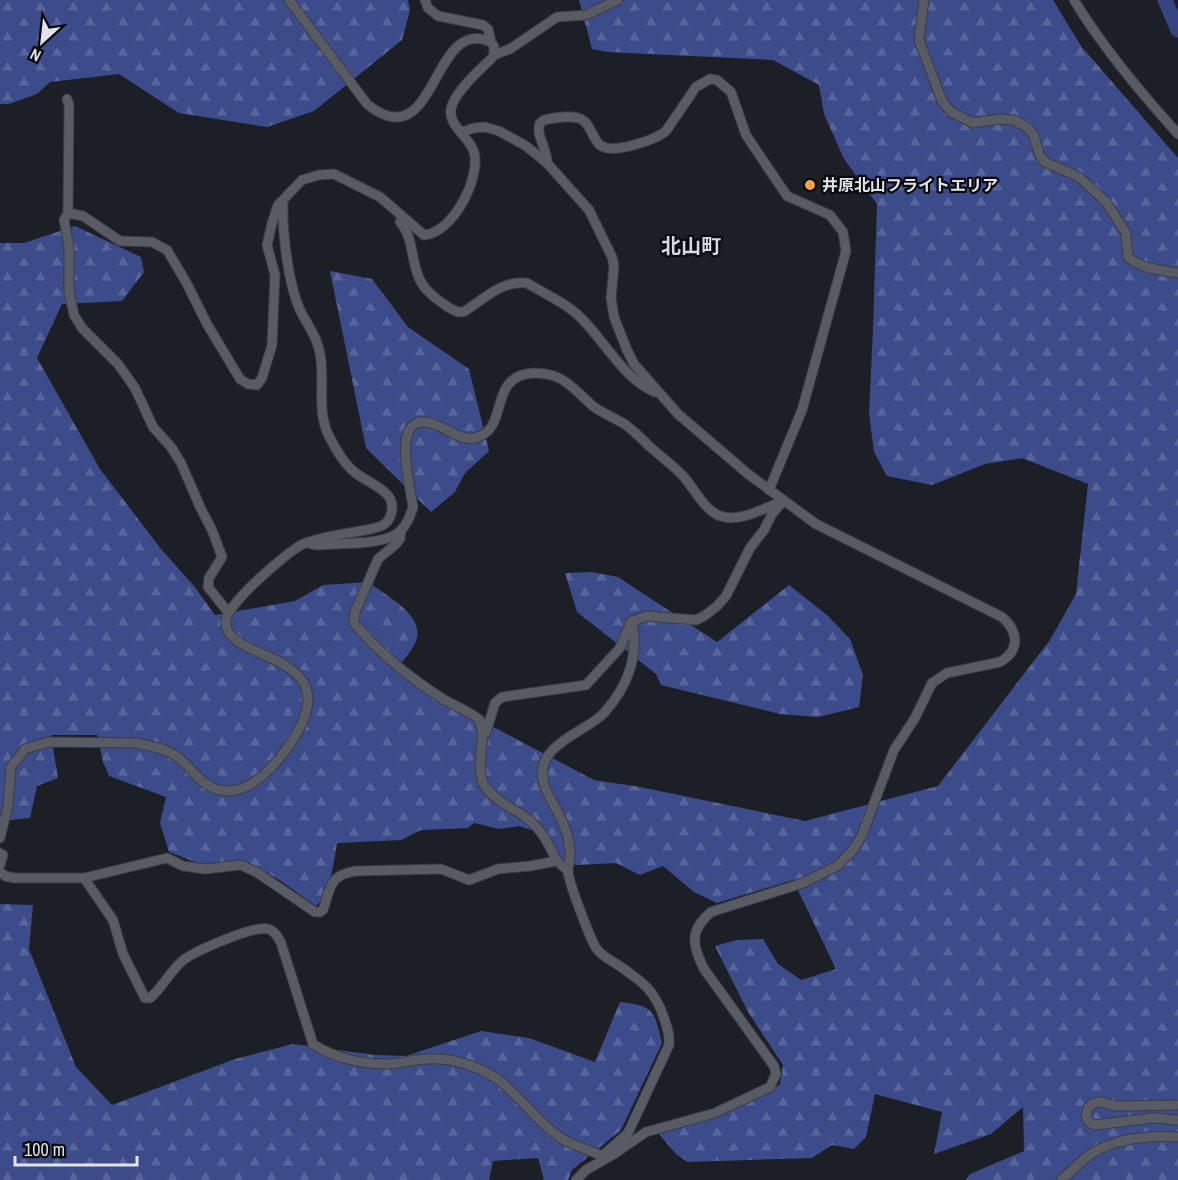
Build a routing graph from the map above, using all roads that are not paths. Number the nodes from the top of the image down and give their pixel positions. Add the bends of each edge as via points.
1 (289, 0) edge
2 (425, 0) edge
3 (618, 0) edge
4 (924, 0) edge
5 (1074, 0) edge
6 (491, 42) junction
7 (494, 55) junction
8 (67, 99) dead end
9 (462, 132) junction
10 (1178, 134) edge
11 (547, 163) junction
12 (283, 202) junction
13 (391, 206) junction
14 (68, 213) junction
15 (1178, 273) edge
16 (659, 393) junction
17 (769, 490) junction
18 (783, 501) junction
19 (401, 530) junction
20 (309, 542) junction
21 (228, 612) junction
22 (632, 621) junction
23 (483, 735) junction
24 (0, 838) edge
25 (0, 853) edge
26 (557, 861) junction
27 (0, 865) edge
28 (568, 871) junction
29 (0, 872) edge
30 (84, 878) junction
31 (1178, 1105) edge
32 (1178, 1120) edge
33 (1178, 1137) edge
34 (604, 1158) junction
35 (576, 1180) edge
36 (1061, 1180) edge

1 - 6 street via 367,104 392,117 407,115 418,106 460,44 471,39
2 - 6 street via 438,16 488,28
3 - 7 street via 586,15 557,17 510,49
4 - 15 street via 919,40 942,101 951,112 973,123 1014,120 1028,128 1046,162 1079,177 1106,202 1126,233 1128,257 1133,262
5 - 10 street via 1126,73
6 - 7 street
7 - 9 street via 453,101 452,120
8 - 14 street
9 - 11 street via 474,128 500,131
9 - 13 street via 474,153 475,172 454,218 440,230 424,235
11 - 16 street via 589,210 612,257 614,317 634,364
11 - 17 street via 538,132 544,120 578,117 599,144 611,149 623,147 660,136 696,87 717,80 731,92 746,135 787,196 821,209 843,232 846,251 836,293 802,410
12 - 13 street via 302,180 334,174
12 - 14 street via 278,205 267,245 275,275 272,345 262,378 253,386 243,383 237,374 167,250 152,242 120,241 83,216
12 - 20 street via 283,232 292,281 321,360 323,422 327,434 353,472 387,494 392,507 388,520 378,527
13 - 16 street via 406,229 422,285 451,309 464,312 508,285 527,284 573,310 627,371
14 - 21 street via 64,220 74,315 118,364 135,388 153,427 181,463 222,557 208,587
16 - 17 street via 678,414
17 - 18 street
18 - 19 street via 735,518 715,514 682,476 626,425 602,413 561,379 529,374 512,380 505,388 493,426 481,436 465,438 427,423 416,423 409,429 405,450 413,507
18 - 22 street via 750,548 726,596 710,612 696,620 647,616
18 - 34 street via 846,541 1002,617 1015,634 1013,651 1000,662 947,673 932,683 898,742 869,821 846,858 803,883 727,906 701,921 694,937 696,953 774,1066 776,1074 770,1087 715,1113 646,1132
19 - 20 street via 373,540 318,545
19 - 23 street via 400,539 378,559 354,623 400,669 480,720
20 - 21 street via 296,548 255,583
21 - 24 street via 230,634 290,668 302,681 308,696 302,723 271,768 243,789 224,790 207,784 178,758 151,745 32,745 20,753 11,767 8,806
22 - 23 street via 619,649 586,685 502,697 495,703
22 - 28 street via 635,647 625,682 603,713 552,751 543,770 543,781 568,839
23 - 26 street via 484,785 540,830
25 - 27 street
26 - 28 street
26 - 30 street via 498,868 469,880 441,869 343,873 333,881 320,912 241,865 194,868 167,858
28 - 34 street via 597,949 652,992 670,1037 628,1133
29 - 30 street via 15,878
30 - 34 street via 112,920 123,954 145,998 150,998 190,956 243,932 268,928 276,933 280,943 313,1044 353,1060 388,1064 450,1060 476,1068 496,1077 561,1139
31 - 32 street via 1117,1106 1100,1102 1093,1103 1086,1115 1094,1125 1153,1118
33 - 36 street via 1153,1135 1095,1152
34 - 35 street

